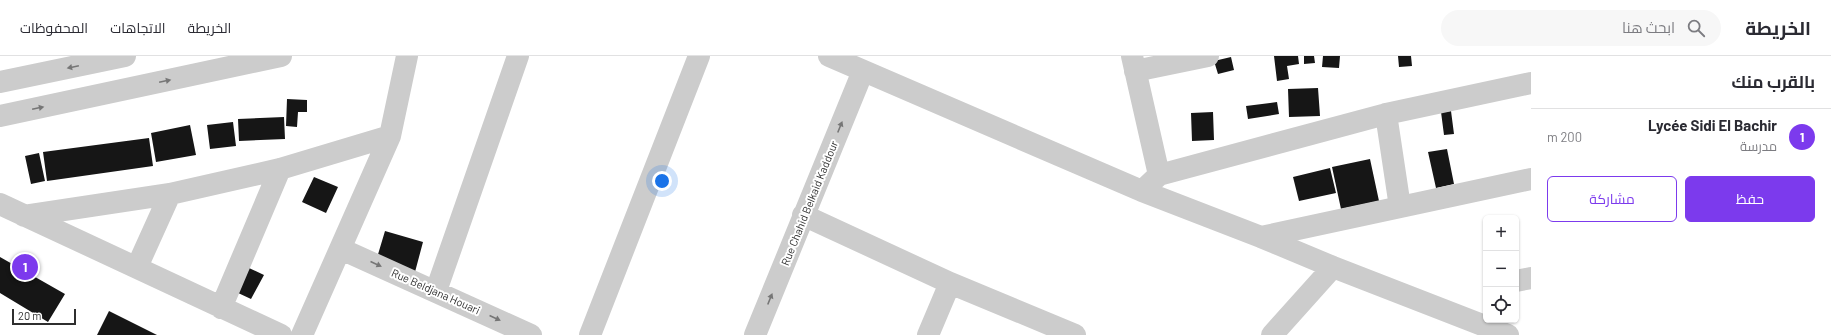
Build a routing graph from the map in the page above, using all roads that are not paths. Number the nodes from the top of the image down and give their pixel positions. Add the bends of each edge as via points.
1 (125, 56) edge
2 (281, 56) edge
3 (407, 56) edge
4 (518, 56) edge
5 (699, 56) edge
6 (829, 56) edge
7 (1208, 56) edge
8 (1134, 63) edge
9 (863, 71) junction
10 (0, 82) edge
11 (1531, 83) edge
12 (1386, 114) junction
13 (0, 116) edge
14 (390, 136) junction
15 (280, 169) junction
16 (1159, 175) junction
17 (1531, 179) edge
18 (1142, 191) junction
19 (170, 194) junction
20 (0, 204) edge
21 (1400, 207) junction
22 (804, 215) junction
23 (24, 216) junction
24 (1261, 237) junction
25 (340, 249) junction
26 (137, 267) junction
27 (1333, 267) junction
28 (1531, 278) edge
29 (1519, 280) edge
30 (950, 283) junction
31 (436, 291) junction
32 (221, 308) junction
33 (1487, 327) edge
34 (281, 335) edge
35 (302, 335) edge
36 (531, 335) edge
37 (590, 335) edge
38 (755, 335) edge
39 (928, 335) edge
40 (1075, 335) edge
41 (1272, 335) edge
42 (1508, 335) edge

1 -> 10 street
13 -> 2 street
3 - 14 street
4 - 31 street
5 - 37 street
6 - 9 street
7 - 8 street
8 - 16 street
9 - 18 street
22 -> 9 street, Rue Chahid Belkaid Kaddour
11 - 12 street
12 - 16 street
12 - 21 street
14 - 15 street
14 - 25 street
15 - 19 street
15 - 32 street
16 - 18 street
17 - 21 street
18 - 24 street
19 - 23 street
19 - 26 street
20 - 23 street
21 - 24 street
22 - 30 street
38 -> 22 street, Rue Chahid Belkaid Kaddour
23 - 26 street
24 - 27 street
25 -> 31 street, Rue Beldjana Houari
25 - 35 street
26 - 32 street
27 - 33 street
27 - 41 street
28 - 29 street
30 - 39 street
30 - 40 street
31 -> 36 street, Rue Beldjana Houari
32 - 34 street
33 - 42 street

